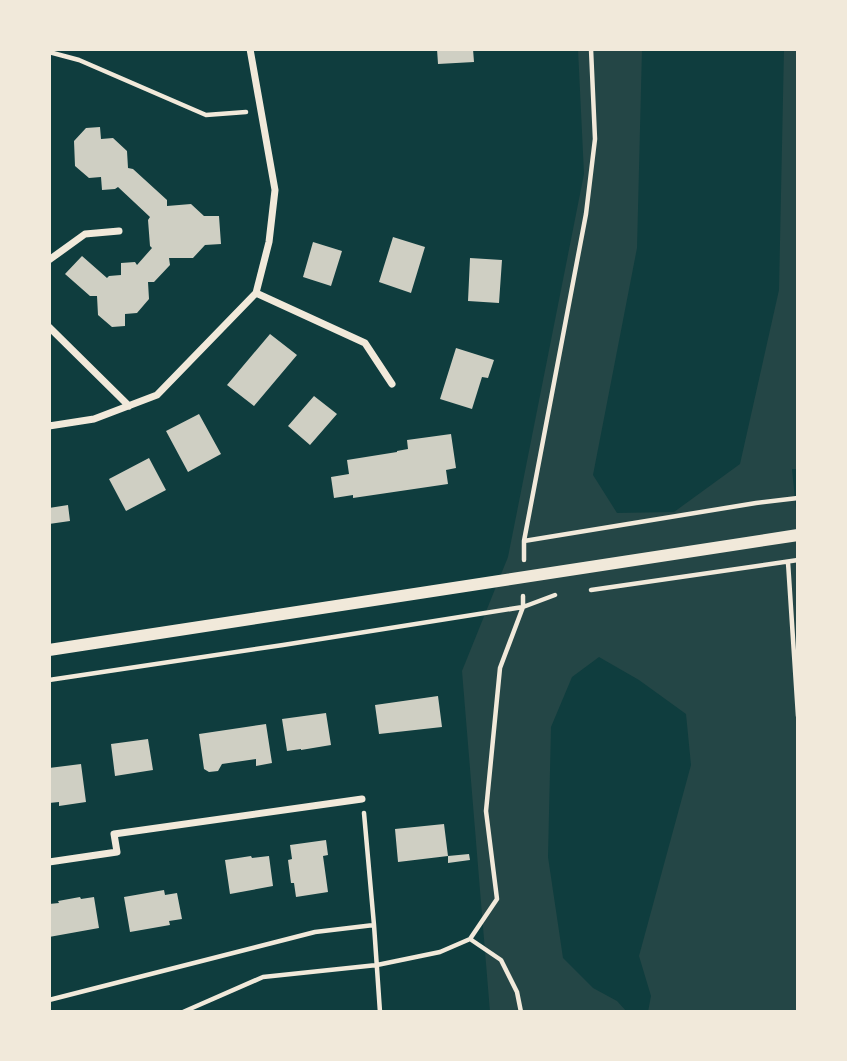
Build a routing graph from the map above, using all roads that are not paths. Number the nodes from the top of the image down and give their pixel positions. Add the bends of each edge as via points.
1 (250, 49) edge
2 (119, 231) dead end
3 (49, 260) edge
4 (256, 293) junction
5 (49, 327) edge
6 (393, 384) dead end
7 (129, 406) junction
8 (49, 426) edge
9 (798, 535) edge
10 (49, 650) edge
11 (362, 799) road end
12 (49, 862) edge

1 - 4 street via 275,190 269,242
2 - 3 street via 85,234
4 - 6 street via 365,343
4 - 7 street via 157,395
5 - 7 street
7 - 8 street via 94,419
9 - 10 street
11 - 12 street via 114,834 117,852

